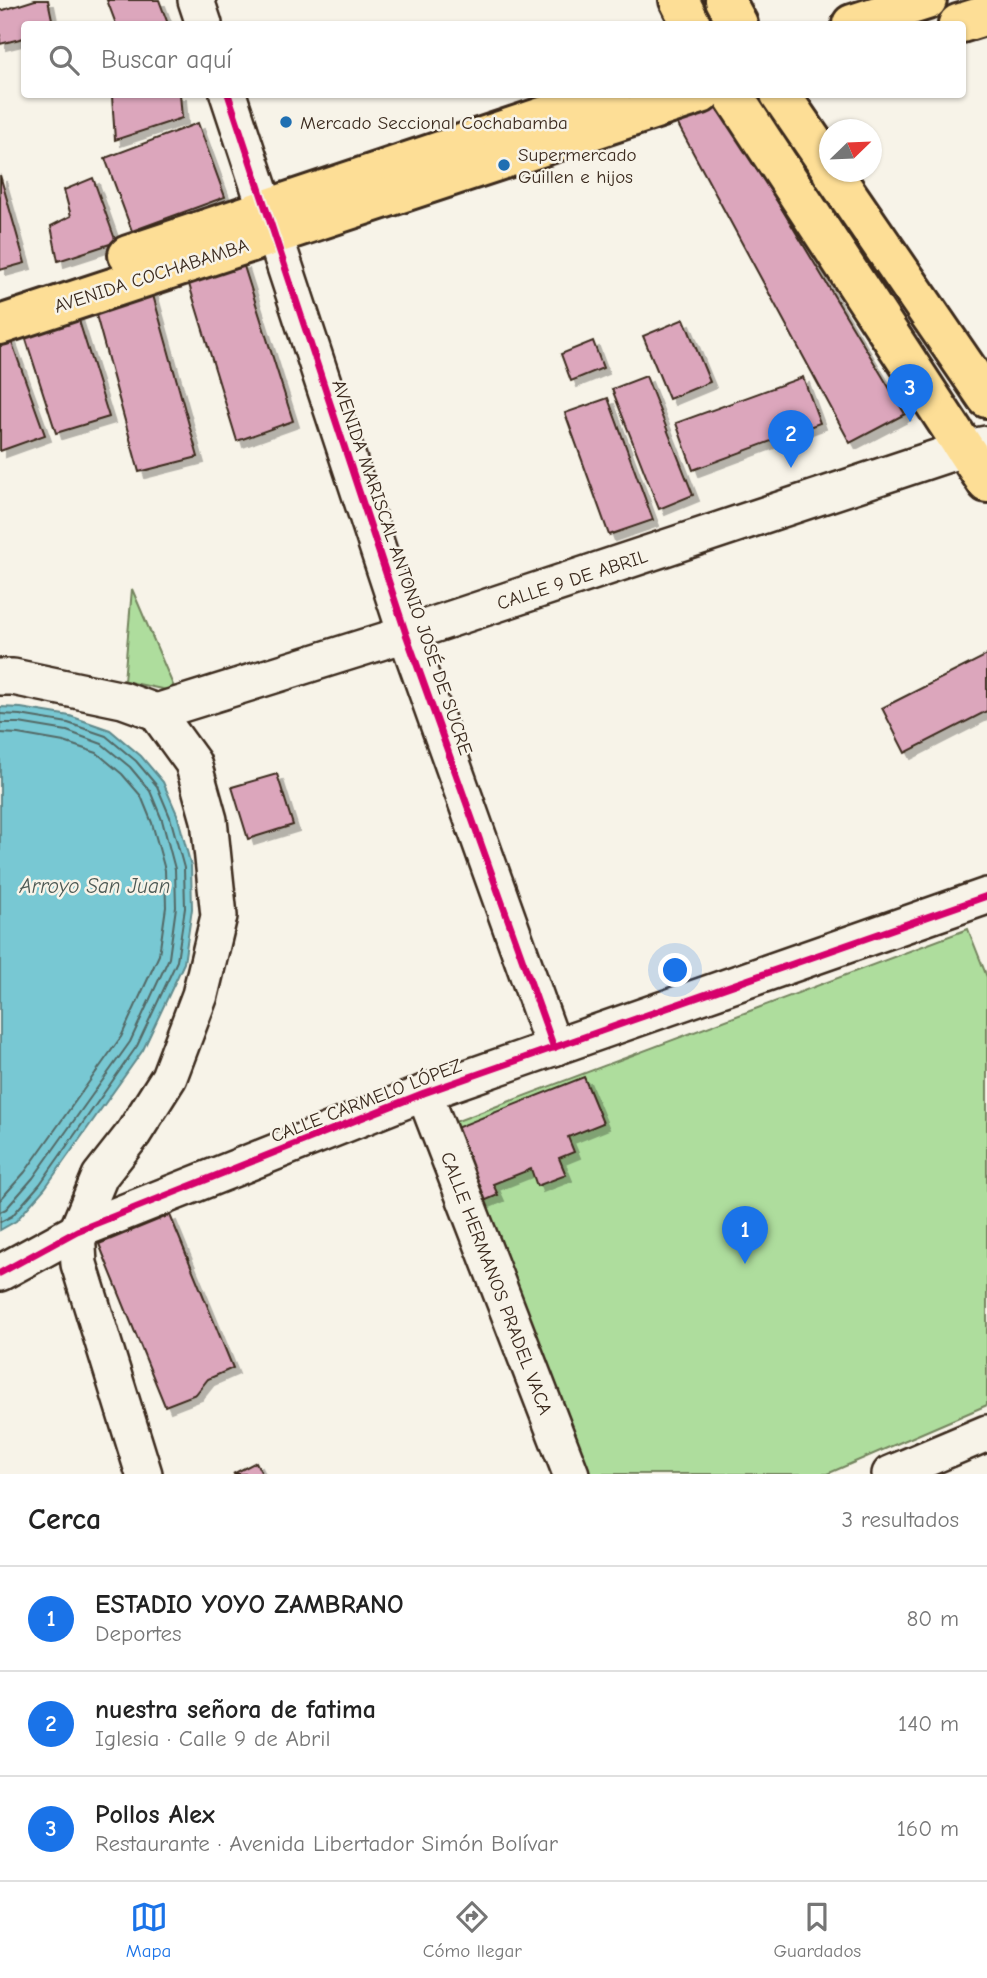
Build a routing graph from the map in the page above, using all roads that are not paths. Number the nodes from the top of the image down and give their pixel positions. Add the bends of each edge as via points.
1 (196, 0) edge
2 (679, 0) edge
3 (725, 0) edge
4 (927, 0) edge
5 (987, 15) edge
6 (203, 21) edge
7 (690, 21) edge
8 (736, 21) edge
9 (861, 21) edge
10 (966, 22) edge
11 (229, 98) edge
12 (600, 98) edge
13 (687, 98) edge
14 (735, 98) edge
15 (783, 98) edge
16 (819, 151) edge
17 (839, 182) edge
18 (271, 221) junction
19 (0, 297) edge
20 (0, 325) edge
21 (987, 398) edge
22 (976, 446) edge
23 (987, 482) edge
24 (406, 634) junction
25 (0, 677) edge
26 (156, 712) junction
27 (987, 896) edge
28 (554, 1048) junction
29 (424, 1093) junction
30 (77, 1231) junction
31 (0, 1273) edge
32 (987, 1433) edge
33 (144, 1474) edge
34 (570, 1474) edge
35 (890, 1474) edge

1 - 6 street
2 - 7 main road
3 - 8 main road
4 - 9 main road
5 - 10 main road
11 - 18 street, AVENIDA MARISCAL ANTONIO JOSÉ DE SUCRE
12 - 18 main road, AVENIDA COCHABAMBA
13 - 18 main road, AVENIDA COCHABAMBA
14 - 22 main road
15 - 16 main road
17 - 21 main road
18 - 19 main road, AVENIDA COCHABAMBA
18 - 20 main road, AVENIDA COCHABAMBA
18 - 24 street, AVENIDA MARISCAL ANTONIO JOSÉ DE SUCRE
22 - 23 main road
22 - 24 street, CALLE 9 DE ABRIL
24 - 26 street, CALLE 9 DE ABRIL
24 - 28 street, AVENIDA MARISCAL ANTONIO JOSÉ DE SUCRE
25 - 26 street via 110,697
26 - 30 street via 196,775 209,820 219,916 200,996 169,1077 100,1176
27 - 28 street, CALLE CARMELO LÓPEZ
28 - 29 street, CALLE CARMELO LÓPEZ
29 - 30 street, CALLE CARMELO LÓPEZ
29 - 34 street, CALLE HERMANOS PRADEL VACA
30 - 31 street, CALLE CARMELO LÓPEZ
30 - 33 street via 79,1264
32 - 35 street

